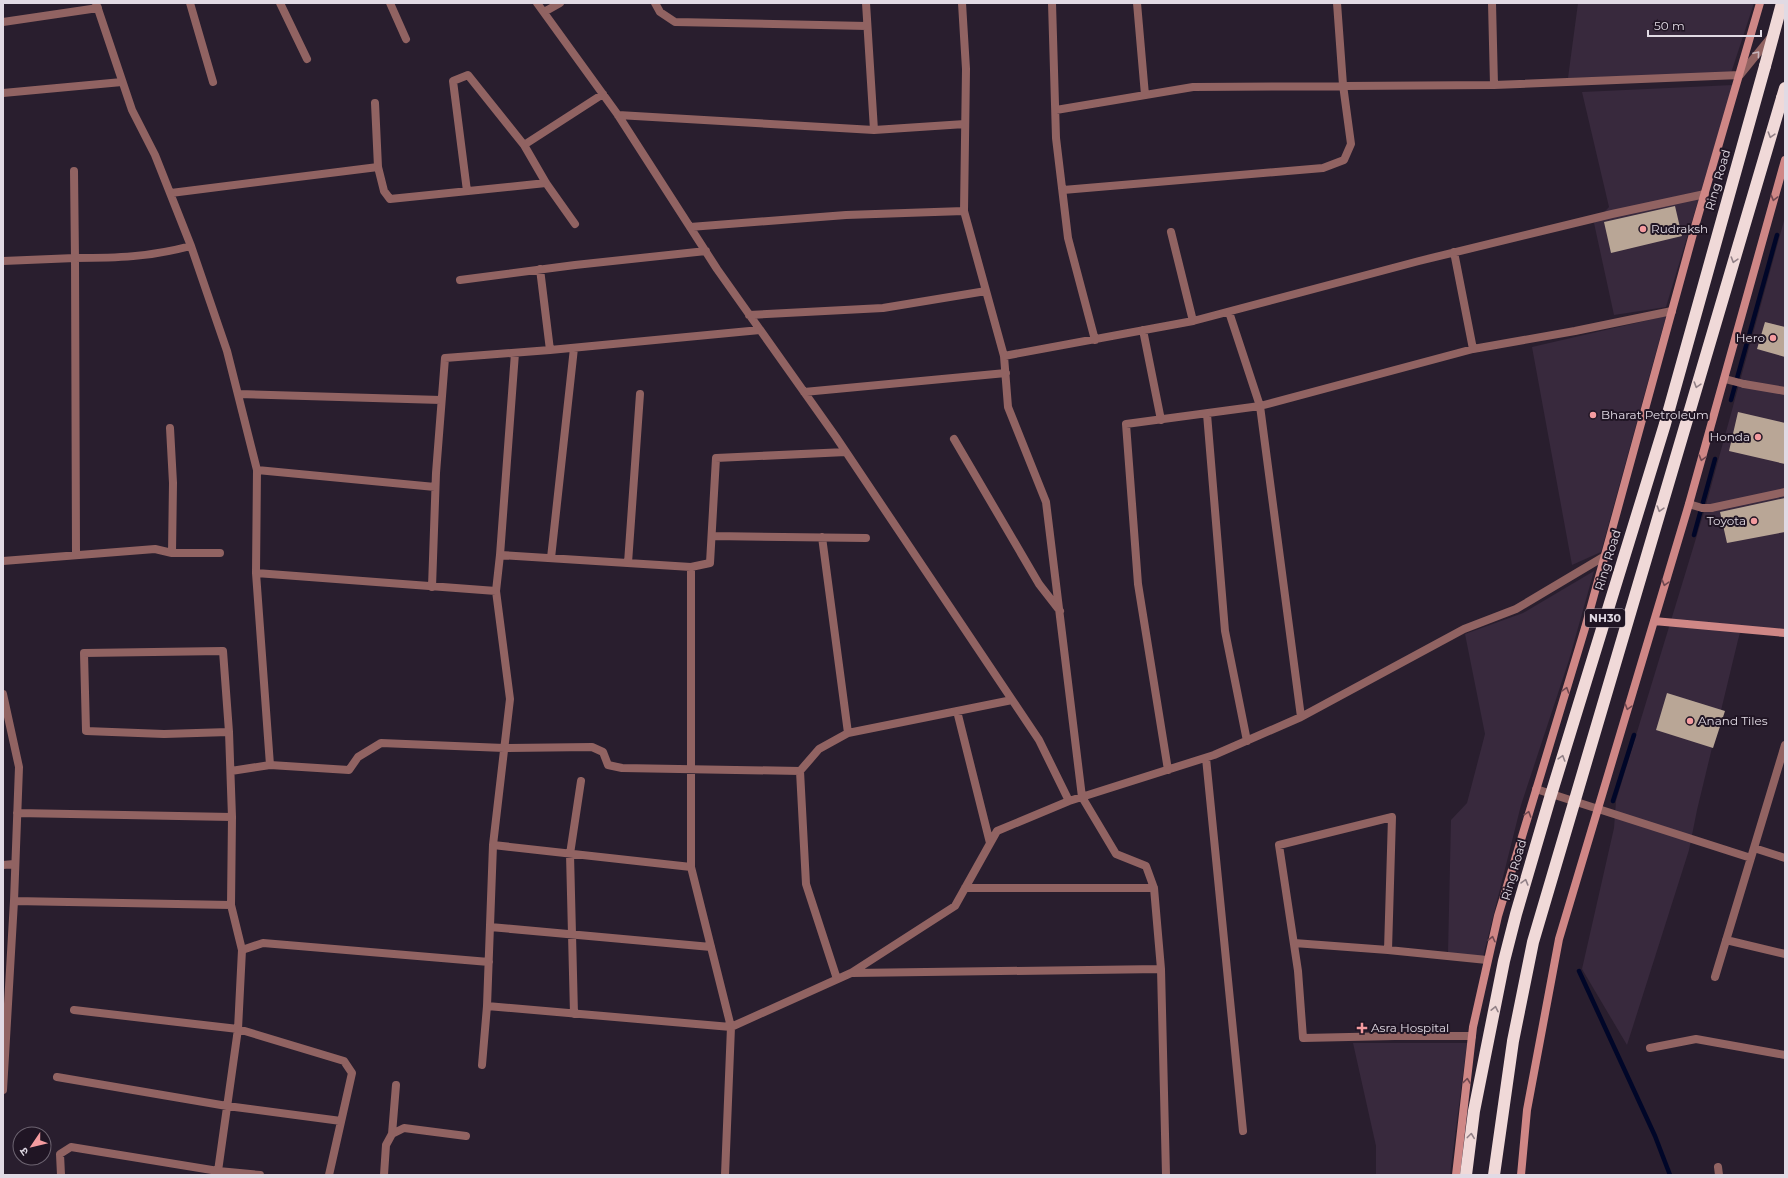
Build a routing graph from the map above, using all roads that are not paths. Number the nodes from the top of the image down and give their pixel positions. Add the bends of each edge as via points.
1 (190, 3) edge
2 (280, 3) edge
3 (390, 3) edge
4 (537, 3) edge
5 (560, 3) edge
6 (655, 3) edge
7 (866, 3) edge
8 (962, 3) edge
9 (1052, 3) edge
10 (1137, 3) edge
11 (1337, 3) edge
12 (1492, 3) edge
13 (1782, 3) edge
14 (1758, 4) edge
15 (97, 6) edge
16 (544, 12) junction
17 (3, 22) edge
18 (867, 26) junction
19 (1774, 34) junction
20 (406, 39) dead end
21 (307, 59) dead end
22 (1740, 75) junction
23 (122, 82) junction
24 (213, 82) dead end
25 (1343, 85) junction
26 (1494, 85) junction
27 (3, 93) edge
28 (1784, 93) edge
29 (603, 94) junction
30 (1145, 95) junction
31 (375, 104) dead end
32 (1056, 110) junction
33 (618, 115) junction
34 (965, 124) junction
35 (874, 130) junction
36 (524, 145) junction
37 (1785, 160) edge
38 (378, 167) junction
39 (74, 171) dead end
40 (546, 183) junction
41 (1063, 190) junction
42 (467, 191) junction
43 (171, 193) junction
44 (1705, 194) junction
45 (964, 211) junction
46 (575, 224) dead end
47 (690, 227) junction
48 (1171, 232) dead end
49 (191, 246) junction
50 (706, 252) junction
51 (1454, 252) junction
52 (75, 258) junction
53 (3, 261) edge
54 (540, 269) junction
55 (460, 280) dead end
56 (986, 291) junction
57 (1672, 311) junction
58 (1229, 312) junction
59 (749, 314) junction
60 (1193, 321) junction
61 (760, 330) junction
62 (1143, 330) junction
63 (1095, 340) junction
64 (574, 348) junction
65 (1472, 349) junction
66 (550, 350) junction
67 (515, 353) junction
68 (1004, 356) junction
69 (1006, 373) junction
70 (1725, 379) junction
71 (1785, 391) edge
72 (804, 392) junction
73 (238, 394) junction
74 (640, 394) dead end
75 (441, 400) junction
76 (1260, 406) junction
77 (1207, 414) junction
78 (1160, 420) junction
79 (170, 428) dead end
80 (954, 439) dead end
81 (846, 452) junction
82 (257, 470) junction
83 (435, 487) junction
84 (1785, 492) edge
85 (1689, 504) junction
86 (712, 536) junction
87 (822, 537) junction
88 (866, 538) dead end
89 (172, 553) junction
90 (220, 553) dead end
91 (76, 555) junction
92 (500, 555) junction
93 (1605, 556) junction
94 (551, 558) junction
95 (3, 561) edge
96 (628, 563) junction
97 (691, 567) junction
98 (256, 573) junction
99 (432, 587) junction
100 (496, 591) junction
101 (1060, 612) junction
102 (1654, 621) junction
103 (1785, 633) edge
104 (3, 694) edge
105 (1012, 700) junction
106 (957, 711) junction
107 (1301, 717) junction
108 (229, 732) junction
109 (848, 733) junction
110 (1247, 741) junction
111 (1785, 745) edge
112 (504, 748) junction
113 (1206, 758) junction
114 (270, 765) junction
115 (692, 769) junction
116 (1168, 770) junction
117 (231, 771) junction
118 (800, 771) junction
119 (581, 781) dead end
120 (1536, 789) junction
121 (1082, 797) junction
122 (1069, 801) junction
123 (1597, 809) junction
124 (17, 813) junction
125 (232, 817) junction
126 (990, 843) junction
127 (493, 845) junction
128 (1754, 848) junction
129 (570, 854) junction
130 (1751, 858) junction
131 (1785, 858) edge
132 (14, 864) junction
133 (3, 865) edge
134 (691, 867) junction
135 (965, 888) junction
136 (1154, 888) junction
137 (14, 901) junction
138 (231, 905) junction
139 (490, 926) junction
140 (571, 934) junction
141 (1726, 940) junction
142 (1294, 943) junction
143 (711, 948) junction
144 (242, 950) junction
145 (1388, 950) junction
146 (1785, 954) edge
147 (1487, 960) junction
148 (489, 962) junction
149 (1161, 969) junction
150 (851, 973) junction
151 (1715, 977) dead end
152 (837, 979) junction
153 (487, 1006) junction
154 (74, 1010) dead end
155 (574, 1014) junction
156 (731, 1027) junction
157 (238, 1029) junction
158 (1472, 1036) junction
159 (1650, 1048) dead end
160 (1785, 1055) edge
161 (482, 1065) dead end
162 (57, 1077) dead end
163 (396, 1085) dead end
164 (3, 1090) edge
165 (227, 1106) junction
166 (341, 1121) junction
167 (1243, 1131) dead end
168 (392, 1134) junction
169 (466, 1136) dead end
170 (218, 1171) junction
171 (250, 1174) edge
172 (61, 1175) edge
173 (260, 1175) edge
174 (329, 1175) edge
175 (384, 1175) edge
176 (725, 1175) edge
177 (1166, 1175) edge
178 (1456, 1175) edge
179 (1466, 1175) edge
180 (1494, 1175) edge
181 (1521, 1175) edge

1 - 24 street
2 - 21 street
3 - 20 street
4 - 16 street
5 - 16 street
6 - 18 street via 660,12 675,22
7 - 18 street
8 - 34 street via 966,69
9 - 32 street
10 - 30 street
11 - 25 street
12 - 26 street
13 - 19 highway, Ring Road / NH30
14 - 22 street
15 - 17 street
15 - 23 street
16 - 29 street
18 - 35 street
22 -> 19 street
179 -> 19 highway, Ring Road / NH30, bridge via 1474,1111 1516,914 1665,424
22 - 26 street
22 - 44 street
23 - 27 street
23 - 43 street via 132,110 156,155
25 - 26 street
25 - 30 street via 1193,87
25 - 41 street via 1351,144 1344,160 1323,168
28 -> 180 highway, NH30, bridge via 1533,942 1513,1041
29 - 33 street
29 - 36 street
30 - 32 street
31 - 38 street
32 - 41 street via 1056,138
33 - 35 street
33 - 47 street
34 - 35 street
34 - 45 street
36 - 40 street
36 - 42 street via 468,75 453,81
37 -> 70 street
38 - 42 street via 384,191 390,199
38 - 43 street
39 - 52 street
40 - 42 street
40 - 46 street
41 - 63 street via 1068,238
43 - 49 street
44 - 51 street
44 - 57 street
45 - 47 street via 846,215
45 - 56 street
47 - 50 street
48 - 60 street
49 - 52 street via 143,256
49 - 73 street via 227,351
50 - 54 street
50 - 59 street
51 - 58 street
51 - 65 street
52 - 53 street
52 - 91 street
54 - 55 street
54 - 66 street
56 - 59 street via 883,308
56 - 68 street
57 - 65 street
57 - 93 street
58 - 60 street
58 - 76 street
59 - 61 street
60 - 62 street
61 - 64 street
61 - 72 street
62 - 63 street
62 - 78 street
63 - 68 street
64 - 66 street
64 - 94 street
65 - 76 street
66 - 67 street
67 - 75 street via 445,358
67 - 92 street
68 - 69 street
69 - 72 street
69 - 101 street via 1008,407 1046,502
70 - 71 street
70 -> 85 street
72 - 81 street
73 - 75 street
73 - 82 street
74 - 96 street
75 - 83 street
76 - 77 street
76 - 107 street
77 - 78 street
77 - 110 street via 1225,631
78 - 116 street via 1126,424 1138,584
79 - 89 street via 173,483
80 - 101 street via 1039,584
81 - 86 street via 716,458
81 - 105 street
82 - 83 street
82 - 98 street
83 - 99 street
84 - 85 street via 1711,508
85 -> 102 street
86 - 87 street
86 - 97 street via 710,563
87 - 88 street
87 - 109 street
89 - 90 street
89 - 91 street via 155,549
91 - 95 street
92 - 94 street
92 - 100 street
93 - 107 street via 1516,609 1464,629
120 -> 93 street
94 - 96 street
96 - 97 street
97 - 115 street
98 - 99 street
98 - 114 street
99 - 100 street
100 - 112 street via 510,699
101 - 121 street
102 - 103 street
102 -> 123 street
104 - 124 street via 19,767
105 - 106 street
105 - 122 street via 1039,740
106 - 109 street
106 - 126 street
107 - 110 street
108 - 108 street via 223,651 84,653 86,731 164,734
108 - 117 street
109 - 118 street via 819,749
110 - 113 street
111 - 128 street
112 - 114 street via 381,743 358,757 348,770
112 - 115 street via 592,747 603,752 608,765 622,768
112 - 127 street
113 - 116 street
113 - 167 street
114 - 117 street
115 - 118 street
115 - 134 street
116 - 121 street
117 - 125 street
118 - 152 street via 806,884
119 - 129 street
120 - 123 street
147 -> 120 street
121 - 122 street
121 - 136 street via 1116,854 1146,866
122 - 126 street via 997,831
123 - 130 street
123 - 181 street via 1559,939 1527,1110
124 - 125 street
124 - 132 street
125 - 138 street
126 - 135 street
127 - 129 street
127 - 139 street
128 - 130 street
128 - 131 street
129 - 134 street
129 - 140 street
130 - 141 street
132 - 133 street
132 - 137 street
134 - 143 street
135 - 136 street
135 - 150 street via 955,906
136 - 149 street
137 - 138 street
137 - 164 street
138 - 144 street
139 - 140 street
139 - 148 street
140 - 143 street
140 - 155 street
141 - 146 street
141 - 151 street
142 - 145 street
142 - 145 street via 1279,844 1392,817
142 - 158 street via 1303,1038
143 - 156 street
144 - 148 street via 263,943
144 - 157 street
145 - 147 street
147 - 158 street
148 - 153 street
149 - 150 street
149 - 177 street
150 - 152 street
152 - 156 street
153 - 155 street
153 - 161 street
154 - 157 street
155 - 156 street
156 - 176 street
157 - 165 street
157 - 166 street via 344,1061 352,1073
178 -> 158 street
159 - 160 street via 1696,1039
162 - 165 street
163 - 168 street
165 - 166 street
165 - 170 street
166 - 174 street
168 - 169 street via 404,1128
168 - 175 street via 386,1145
170 - 171 street
170 - 172 street via 71,1147 60,1154
171 - 173 street

